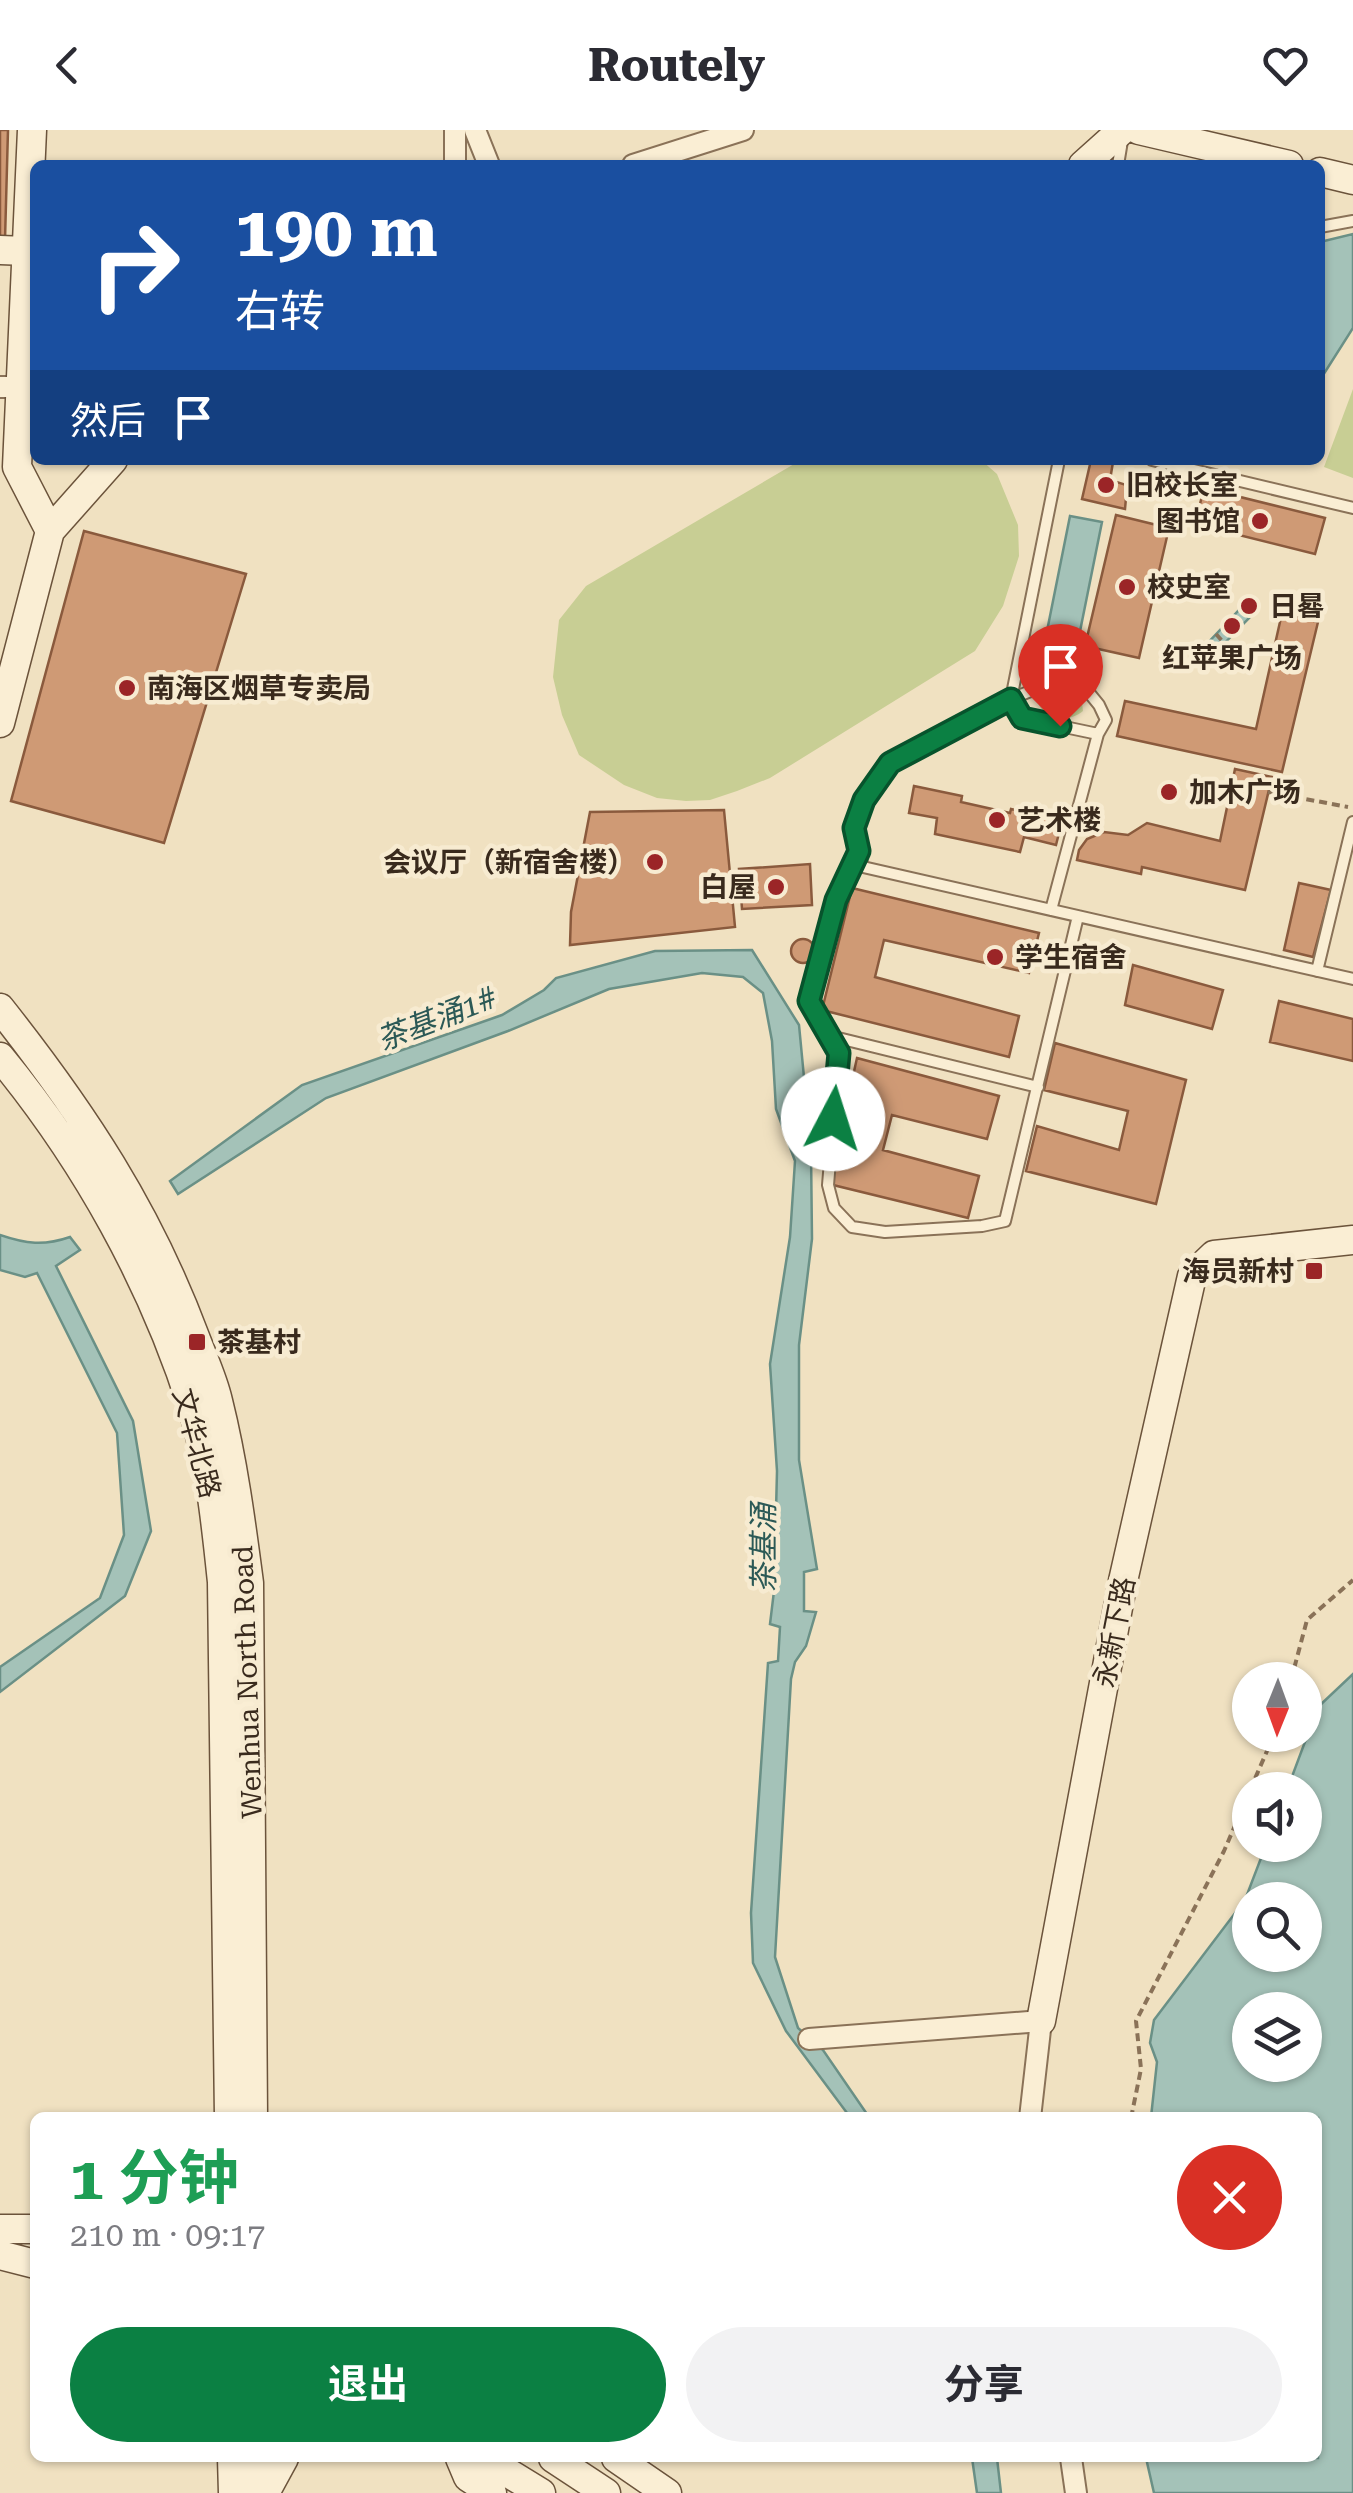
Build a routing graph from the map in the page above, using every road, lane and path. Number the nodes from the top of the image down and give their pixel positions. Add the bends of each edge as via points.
1 (32, 130) edge
2 (455, 130) edge
3 (476, 130) edge
4 (744, 130) edge
5 (1123, 130) edge
6 (1140, 130) edge
7 (454, 160) edge
8 (486, 160) edge
9 (649, 160) edge
10 (1089, 160) edge
11 (1119, 160) edge
12 (1261, 160) edge
13 (1325, 173) edge
14 (1353, 180) edge
15 (1353, 221) edge
16 (1325, 226) edge
17 (13, 251) edge
18 (10, 387) edge
19 (109, 465) edge
20 (1058, 465) edge
21 (1173, 465) edge
22 (1353, 508) edge
23 (50, 531) junction
24 (1228, 623) dead end
25 (1237, 631) dead end
26 (12, 632) edge
27 (1216, 634) dead end
28 (1224, 643) dead end
29 (1011, 699) junction
30 (0, 723) edge
31 (1098, 734) junction
32 (1268, 792) dead end
33 (1353, 808) edge
34 (1353, 822) edge
35 (859, 851) junction
36 (1052, 910) junction
37 (1078, 916) junction
38 (1317, 971) junction
39 (1353, 979) edge
40 (0, 1008) edge
41 (829, 1036) junction
42 (0, 1057) edge
43 (1038, 1087) junction
44 (1353, 1240) edge
45 (1353, 1580) edge
46 (1296, 1662) edge
47 (1232, 1832) edge
48 (1042, 2021) junction
49 (809, 2039) dead end
50 (229, 2112) edge
51 (253, 2112) edge
52 (1031, 2112) edge
53 (1131, 2112) edge
54 (0, 2229) edge
55 (30, 2229) edge
56 (0, 2255) edge
57 (30, 2263) edge
58 (232, 2462) edge
59 (255, 2462) edge
60 (282, 2462) edge
61 (462, 2462) edge
62 (491, 2462) edge
63 (558, 2462) edge
64 (622, 2462) edge
65 (1071, 2462) edge
66 (232, 2493) edge
67 (255, 2493) edge
68 (265, 2493) edge
69 (492, 2493) edge
70 (541, 2493) edge
71 (606, 2493) edge
72 (667, 2493) edge
73 (1076, 2493) edge

1 - 17 main road
2 - 7 street
3 - 8 street
4 - 9 street
5 - 10 main road
5 - 11 lane
6 - 12 main road
13 - 14 main road
15 - 16 lane
17 - 18 main road
18 - 23 main road via 17,467
19 - 23 main road
20 - 29 lane
21 - 22 lane
23 - 26 main road
24 - 25 path
26 - 30 main road
27 - 28 path
29 - 31 lane via 1022,718
29 - 31 lane via 1048,684 1086,689 1106,720
29 - 35 lane via 890,763 854,828
31 - 36 lane
32 - 33 path
34 - 38 lane
35 - 36 lane via 862,867
35 - 41 lane via 836,900 809,1001
36 - 37 lane
37 - 38 lane
37 - 43 lane
38 - 39 lane
40 - 51 main road, Wenhua North Road via 55,1077 139,1208 218,1398 248,1583
41 - 43 lane
41 - 43 lane via 839,1053 828,1186 834,1208 852,1227 885,1232 1005,1220
42 - 50 main road, 文华北路 via 112,1221 193,1410 222,1582
44 - 48 main road, 永新下路 via 1214,1255 1192,1276 1132,1543
45 - 46 path via 1307,1620
47 - 53 path via 1136,2021 1141,2068
48 - 49 street
48 - 52 street
54 - 55 main road
56 - 57 main road
58 - 66 main road
59 - 67 main road
60 - 68 main road
61 - 69 main road via 468,2477
62 - 70 main road
63 - 71 main road
64 - 72 main road
65 - 73 street

